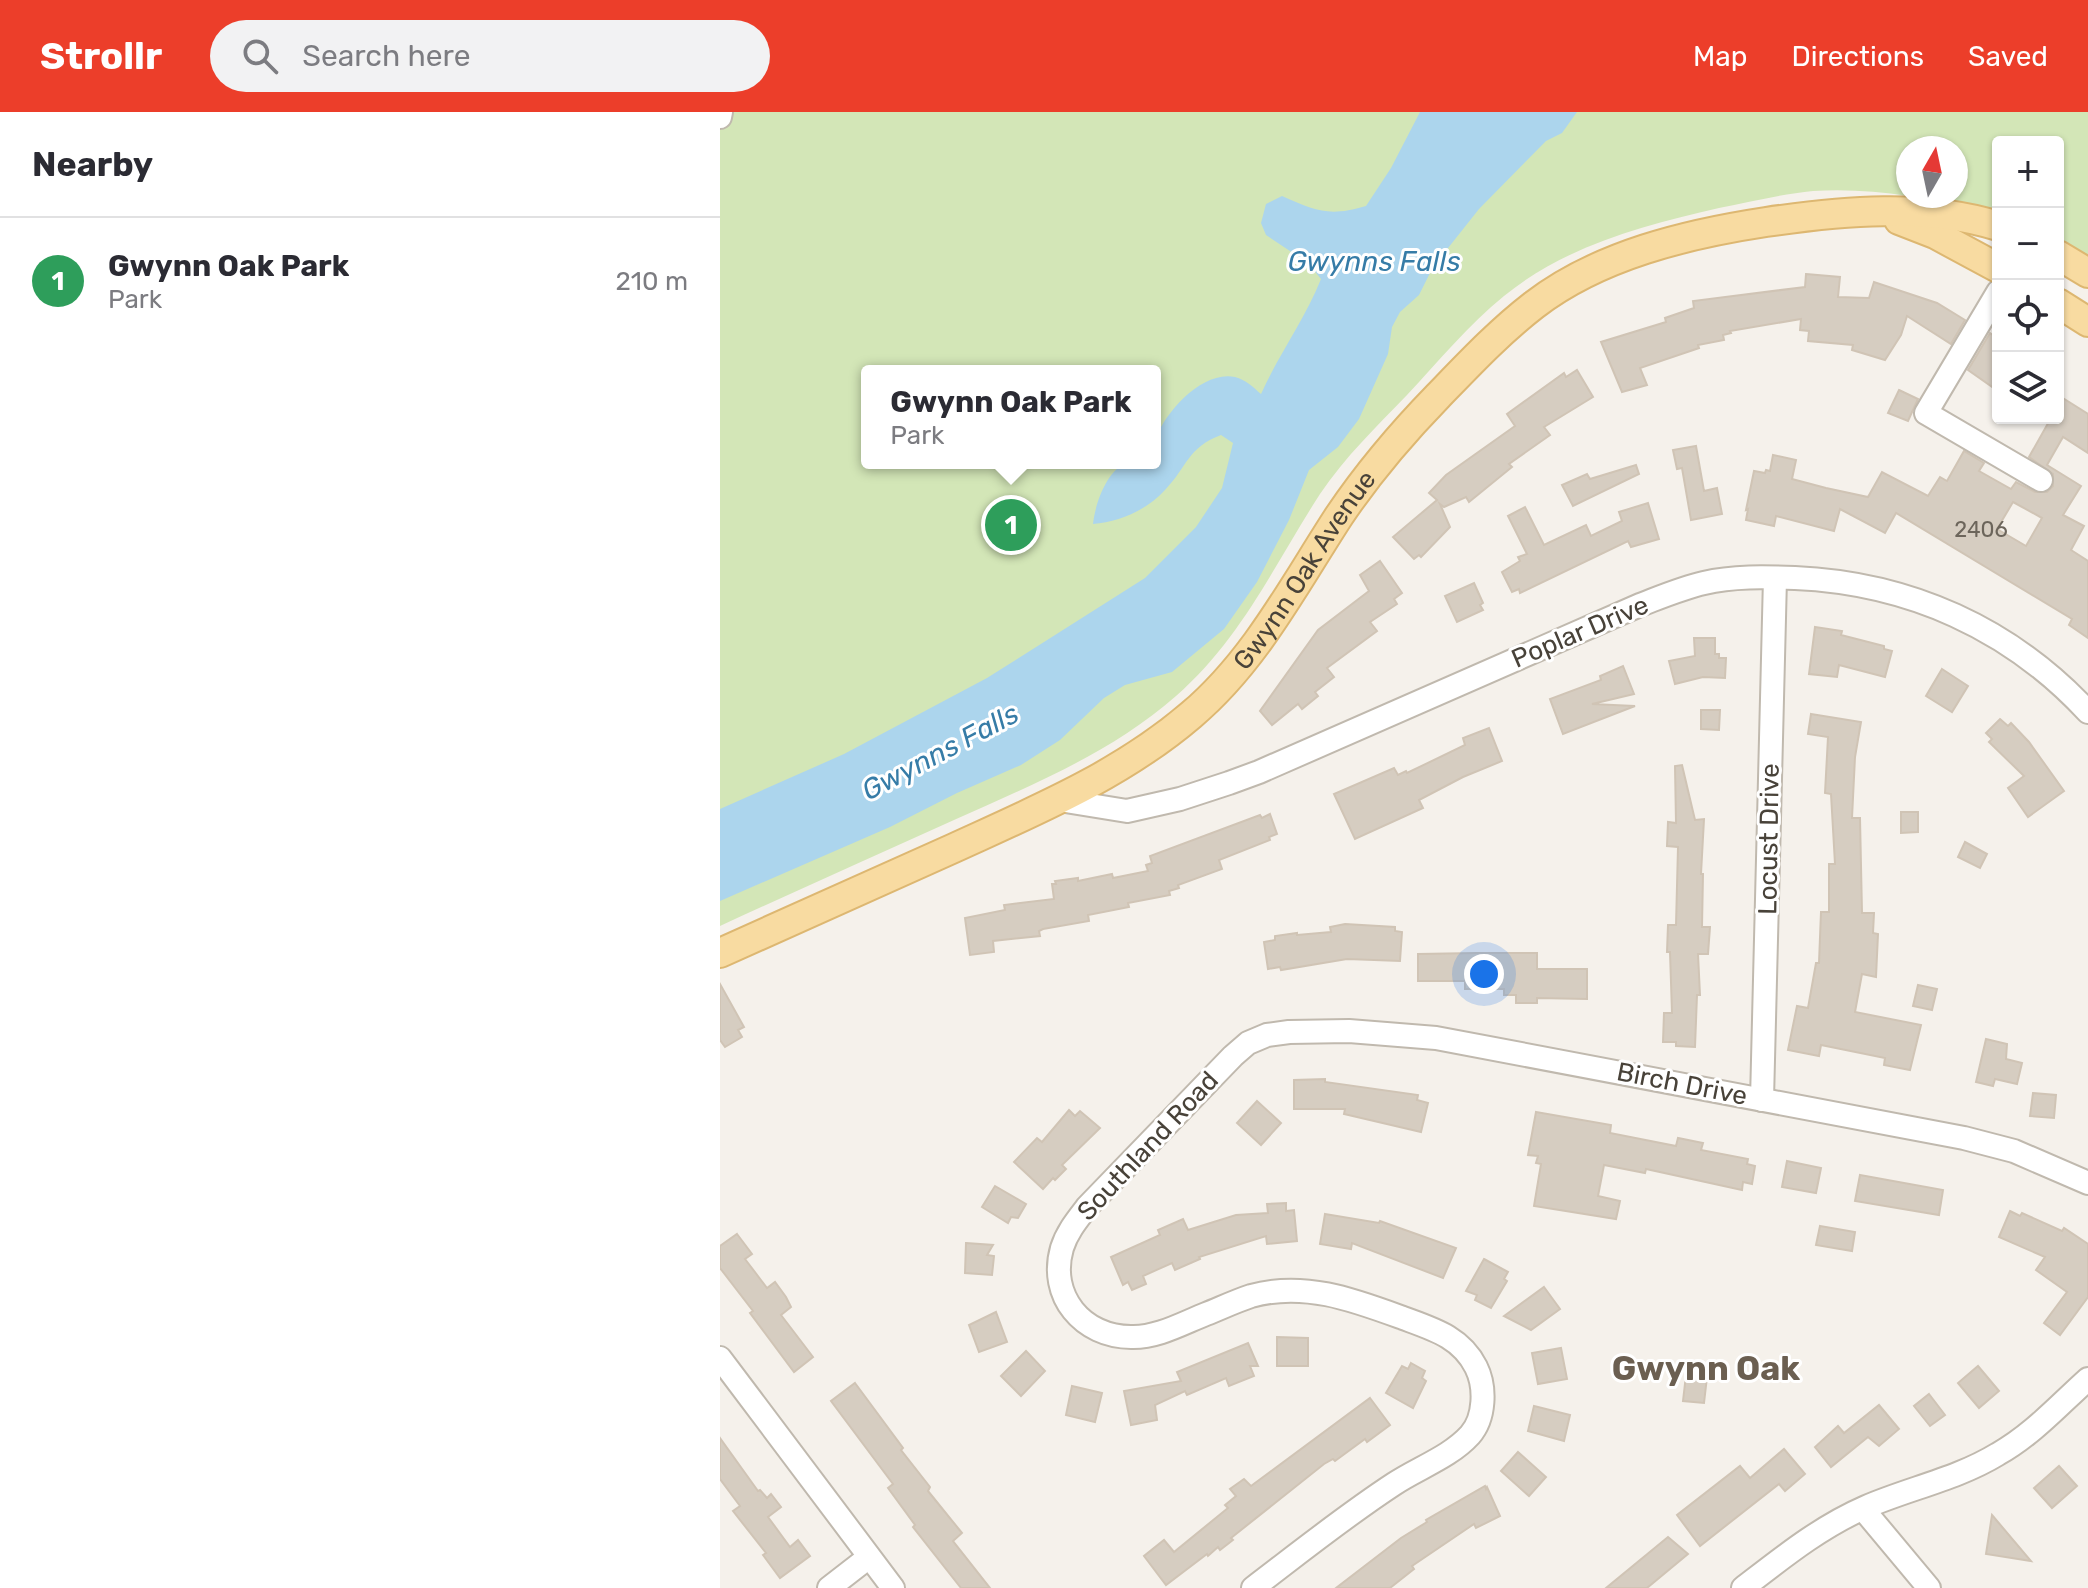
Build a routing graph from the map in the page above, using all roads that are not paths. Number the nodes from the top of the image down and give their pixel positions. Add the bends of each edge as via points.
1 (1879, 213) junction
2 (1992, 225) edge
3 (2064, 259) edge
4 (1992, 265) edge
5 (2088, 273) edge
6 (1992, 302) edge
7 (2064, 307) edge
8 (2088, 322) edge
9 (2041, 480) dead end
10 (1775, 578) junction
11 (2088, 712) edge
12 (1059, 800) junction
13 (720, 953) edge
14 (1267, 1035) joint
15 (1762, 1100) junction
16 (2088, 1183) edge
17 (720, 1358) edge
18 (2088, 1379) edge
19 (1863, 1509) junction
20 (869, 1557) junction
21 (829, 1588) edge
22 (893, 1588) edge
23 (1253, 1588) edge
24 (1743, 1588) edge
25 (1929, 1588) edge

1 - 2 main road, Gwynn Oak Avenue via 1951,215
1 - 4 main road, Gwynn Oak Avenue via 1935,234
1 - 12 main road, Gwynn Oak Avenue via 1809,216 1684,238 1590,271 1536,303 1482,351 1377,464 1259,642 1226,681 1162,739
3 - 5 main road
6 - 9 street via 1926,413
7 - 8 main road
10 - 11 street, Poplar Drive via 1866,585 1950,611 2032,660
10 - 12 street, Poplar Drive via 1705,583 1651,601 1259,772 1180,799 1127,811
10 - 15 street, Locust Drive
12 - 13 main road, Gwynn Oak Avenue
14 - 15 street, Birch Drive via 1349,1031 1436,1038
14 - 23 street, Southland Road via 1233,1056 1087,1207 1063,1246 1059,1263 1065,1296 1091,1328 1135,1338 1267,1292 1342,1296 1453,1339 1469,1353 1483,1393 1473,1432 1459,1445 1357,1509
15 - 16 street, Birch Drive via 1964,1138 2014,1151
17 - 20 street
18 - 19 street via 1999,1454
19 - 24 street via 1809,1538
19 - 25 street
20 - 21 street
20 - 22 street

